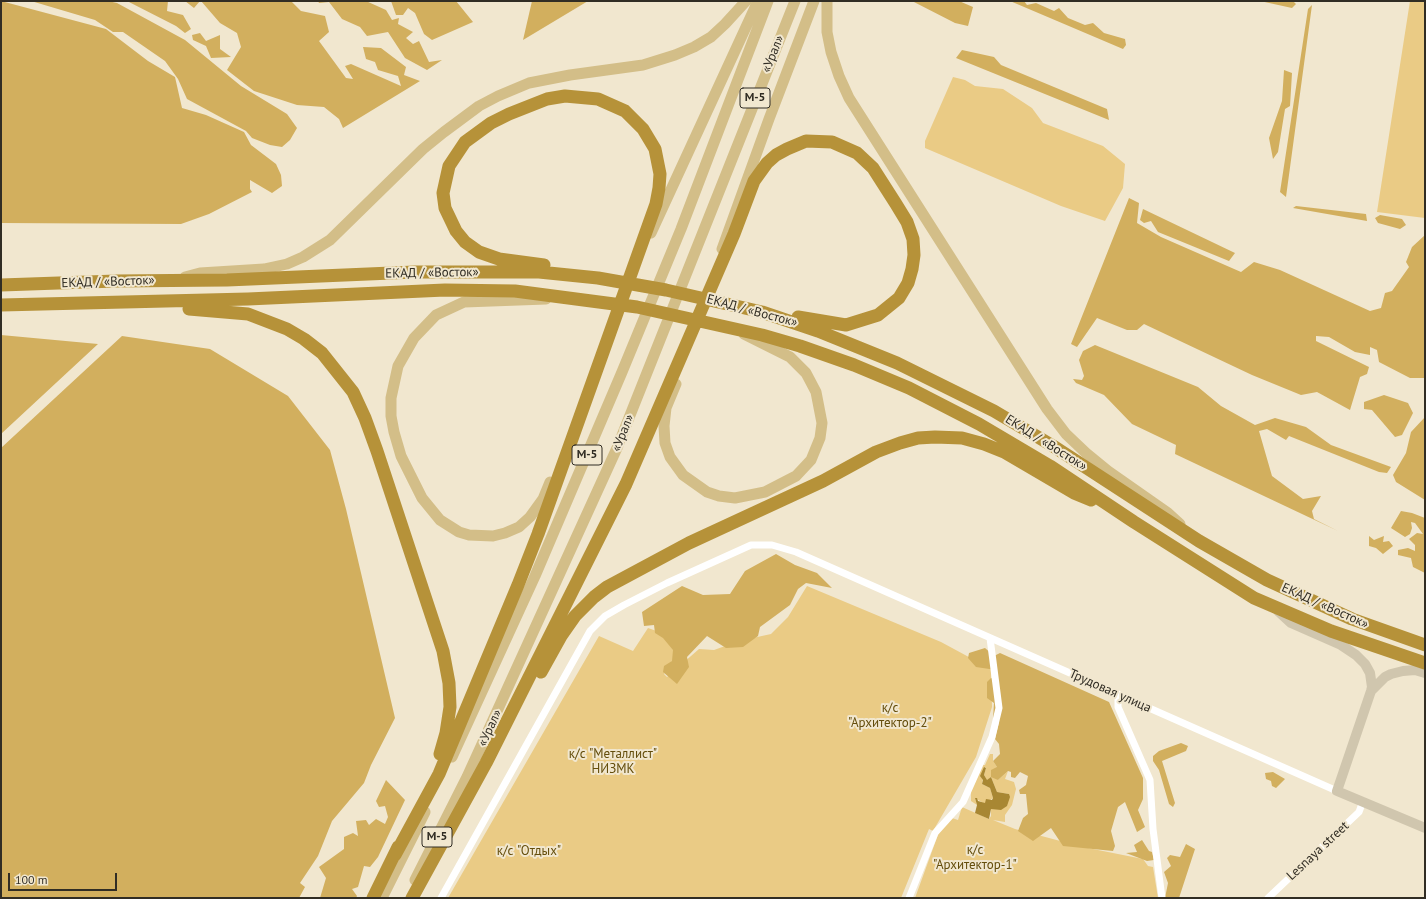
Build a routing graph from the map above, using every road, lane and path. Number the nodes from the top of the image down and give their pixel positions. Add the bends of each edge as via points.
1 (746, 1) edge
2 (758, 1) edge
3 (768, 1) edge
4 (795, 1) edge
5 (814, 1) edge
6 (827, 1) edge
7 (714, 276) junction
8 (598, 278) junction
9 (172, 280) junction
10 (1, 285) edge
11 (626, 289) junction
12 (575, 298) junction
13 (124, 302) junction
14 (1, 306) edge
15 (703, 306) junction
16 (758, 311) junction
17 (727, 326) junction
18 (580, 412) junction
19 (1119, 512) junction
20 (1194, 537) junction
21 (1275, 608) junction
22 (990, 638) junction
23 (1425, 645) edge
24 (1425, 663) edge
25 (1425, 673) edge
26 (1371, 691) junction
27 (1118, 694) junction
28 (486, 763) junction
29 (1337, 791) junction
30 (1363, 801) junction
31 (1425, 828) edge
32 (395, 855) junction
33 (373, 898) edge
34 (382, 898) edge
35 (407, 898) edge
36 (412, 898) edge
37 (441, 898) edge
38 (909, 898) edge
39 (1162, 898) edge
40 (1268, 898) edge

1 - 9 main road via 711,36 675,55 643,64 530,83 479,106 423,149 330,240 303,257 264,270 200,274
2 - 11 main road
3 - 34 main road, «Урал» / М-5 via 681,229 538,569 448,767
4 - 35 main road, «Урал» / М-5 via 617,448 474,763
5 - 7 main road via 732,220
6 - 20 main road via 827,32 831,52 849,98 1047,409 1066,434 1086,453 1168,512
7 - 15 highway
7 - 16 highway via 734,234 754,181 776,155 797,144 818,141 832,142 857,153 881,180 907,222 913,239 912,269 908,283 899,298 878,315 846,326
8 - 9 highway, ЕКАД / «Восток» via 501,271
8 - 11 highway via 574,268 499,260 479,252 465,242 449,220 443,193 449,166 465,142 491,123 509,114 565,96 598,99 625,111 634,119 655,149 660,188
8 - 16 highway, ЕКАД / «Восток»
9 - 10 highway, ЕКАД / «Восток»
11 - 18 highway
12 - 13 highway, ЕКАД / «Восток» via 515,291 445,290
12 - 17 highway, ЕКАД / «Восток» via 638,307
12 - 18 main road via 464,302 436,315 414,338 398,366 391,398 391,416 402,456 412,480 430,510 459,532 493,536 519,527 543,499
13 - 14 highway, ЕКАД / «Восток»
13 - 32 highway via 145,308 236,312 265,319 304,339 322,353 353,392 377,451 427,601 443,651 449,683 450,707 439,756
15 - 17 main road via 695,336 666,408 665,443 673,462 683,475 707,492 735,498 765,492 796,476 811,460 817,449 822,423 816,392 800,365 780,351
15 - 28 highway via 626,484
16 - 20 highway, ЕКАД / «Восток» via 818,331 897,363 994,411
17 - 19 highway, ЕКАД / «Восток» via 822,353 908,388 1038,458
18 - 32 highway via 538,534 473,695 439,774
19 - 21 highway, ЕКАД / «Восток» via 1197,563
19 - 28 highway via 1074,493 1004,452 984,444 962,438 935,437 900,442 645,565 594,597 575,616 561,636
20 - 23 highway, ЕКАД / «Восток» via 1267,580 1320,606
21 - 24 highway, ЕКАД / «Восток» via 1370,645
21 - 26 main road via 1291,623 1341,645 1356,655 1368,669
22 - 27 street, Трудовая улица
22 - 37 street, Трудовая улица via 796,552 772,545 751,544 667,583 606,616 590,631
22 - 38 street via 999,708 992,737 963,802 934,833
25 - 26 main road via 1415,670 1391,674 1384,677
26 - 29 main road
27 - 29 street, Трудовая улица
27 - 39 street via 1118,707 1150,780
28 - 36 highway
29 - 30 main road, Трудовая улица
30 - 31 main road, Трудовая улица
30 - 40 street, Lesnaya street via 1359,812
32 - 33 highway

